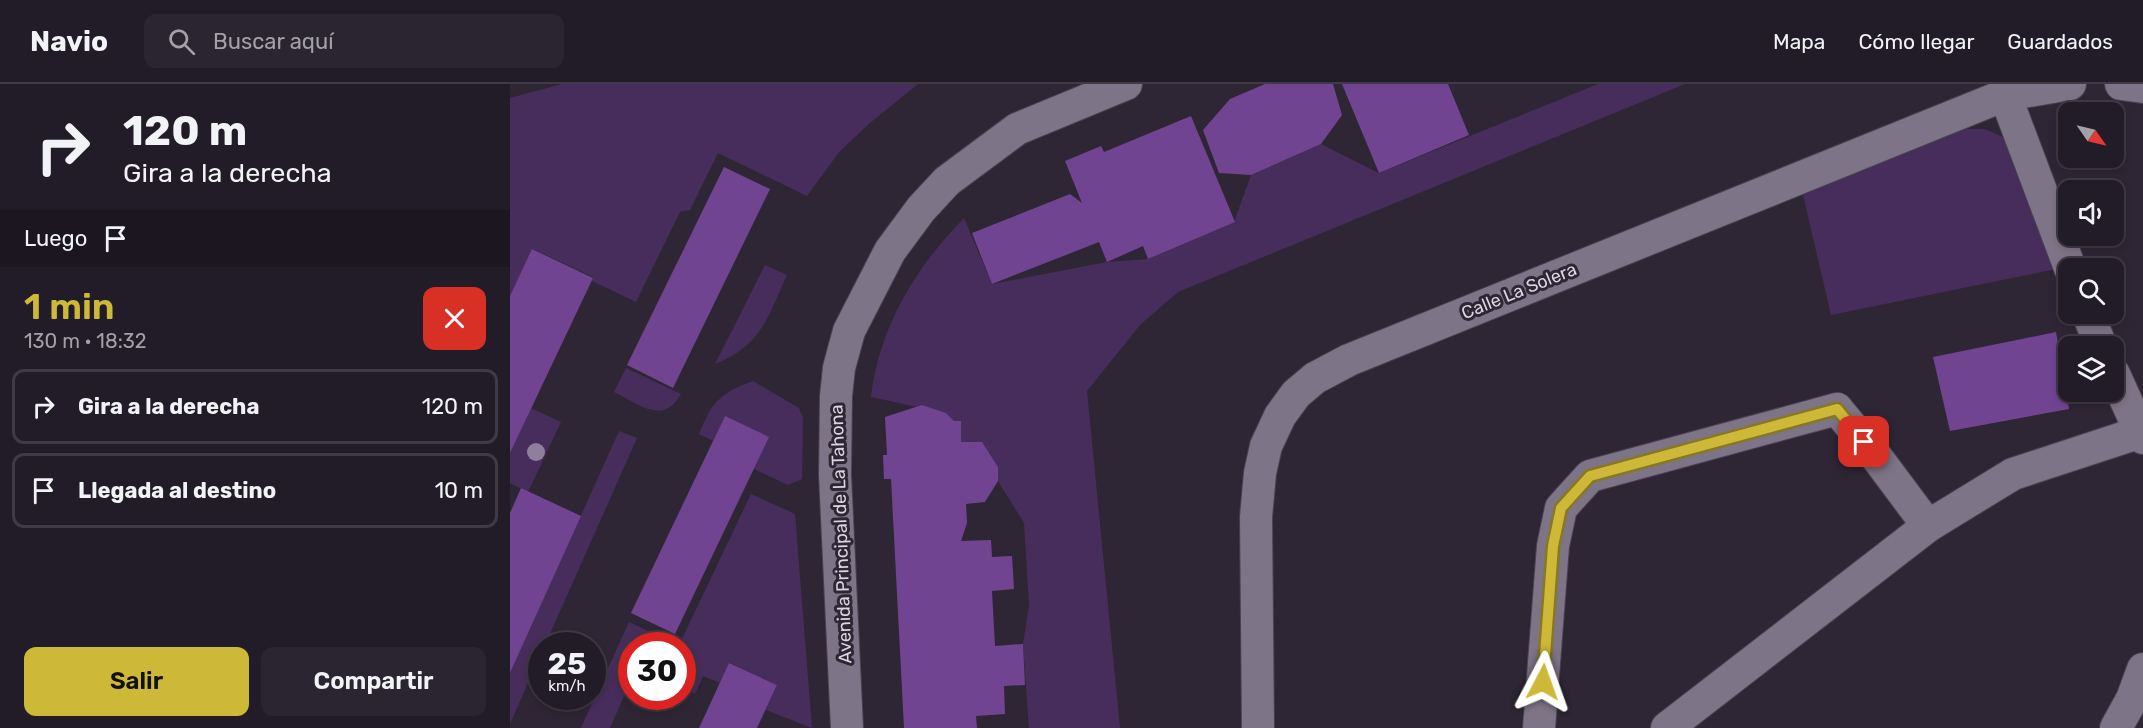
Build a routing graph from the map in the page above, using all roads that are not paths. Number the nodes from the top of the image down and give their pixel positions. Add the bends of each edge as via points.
1 (1126, 84) edge
2 (2070, 84) edge
3 (2121, 84) edge
4 (2143, 87) edge
5 (2018, 90) edge
6 (2067, 258) edge
7 (2124, 396) edge
8 (2142, 435) edge
9 (1928, 526) junction
10 (2143, 669) edge
11 (847, 728) edge
12 (1258, 728) edge
13 (1539, 728) edge
14 (1667, 728) edge
15 (2116, 728) edge

1 - 11 street, Avenida Principal de La Tahona via 1017,129 947,181 890,251 849,331 839,368 835,430
2 - 5 street, Calle La Solera
3 - 4 street
5 - 6 street
5 - 12 street, Calle La Solera via 1349,360 1296,394 1266,446 1260,473 1256,518
7 - 8 street
8 - 9 street via 2013,474
9 - 13 street via 1837,409 1590,476 1561,508 1555,537
9 - 14 street
10 - 15 street

